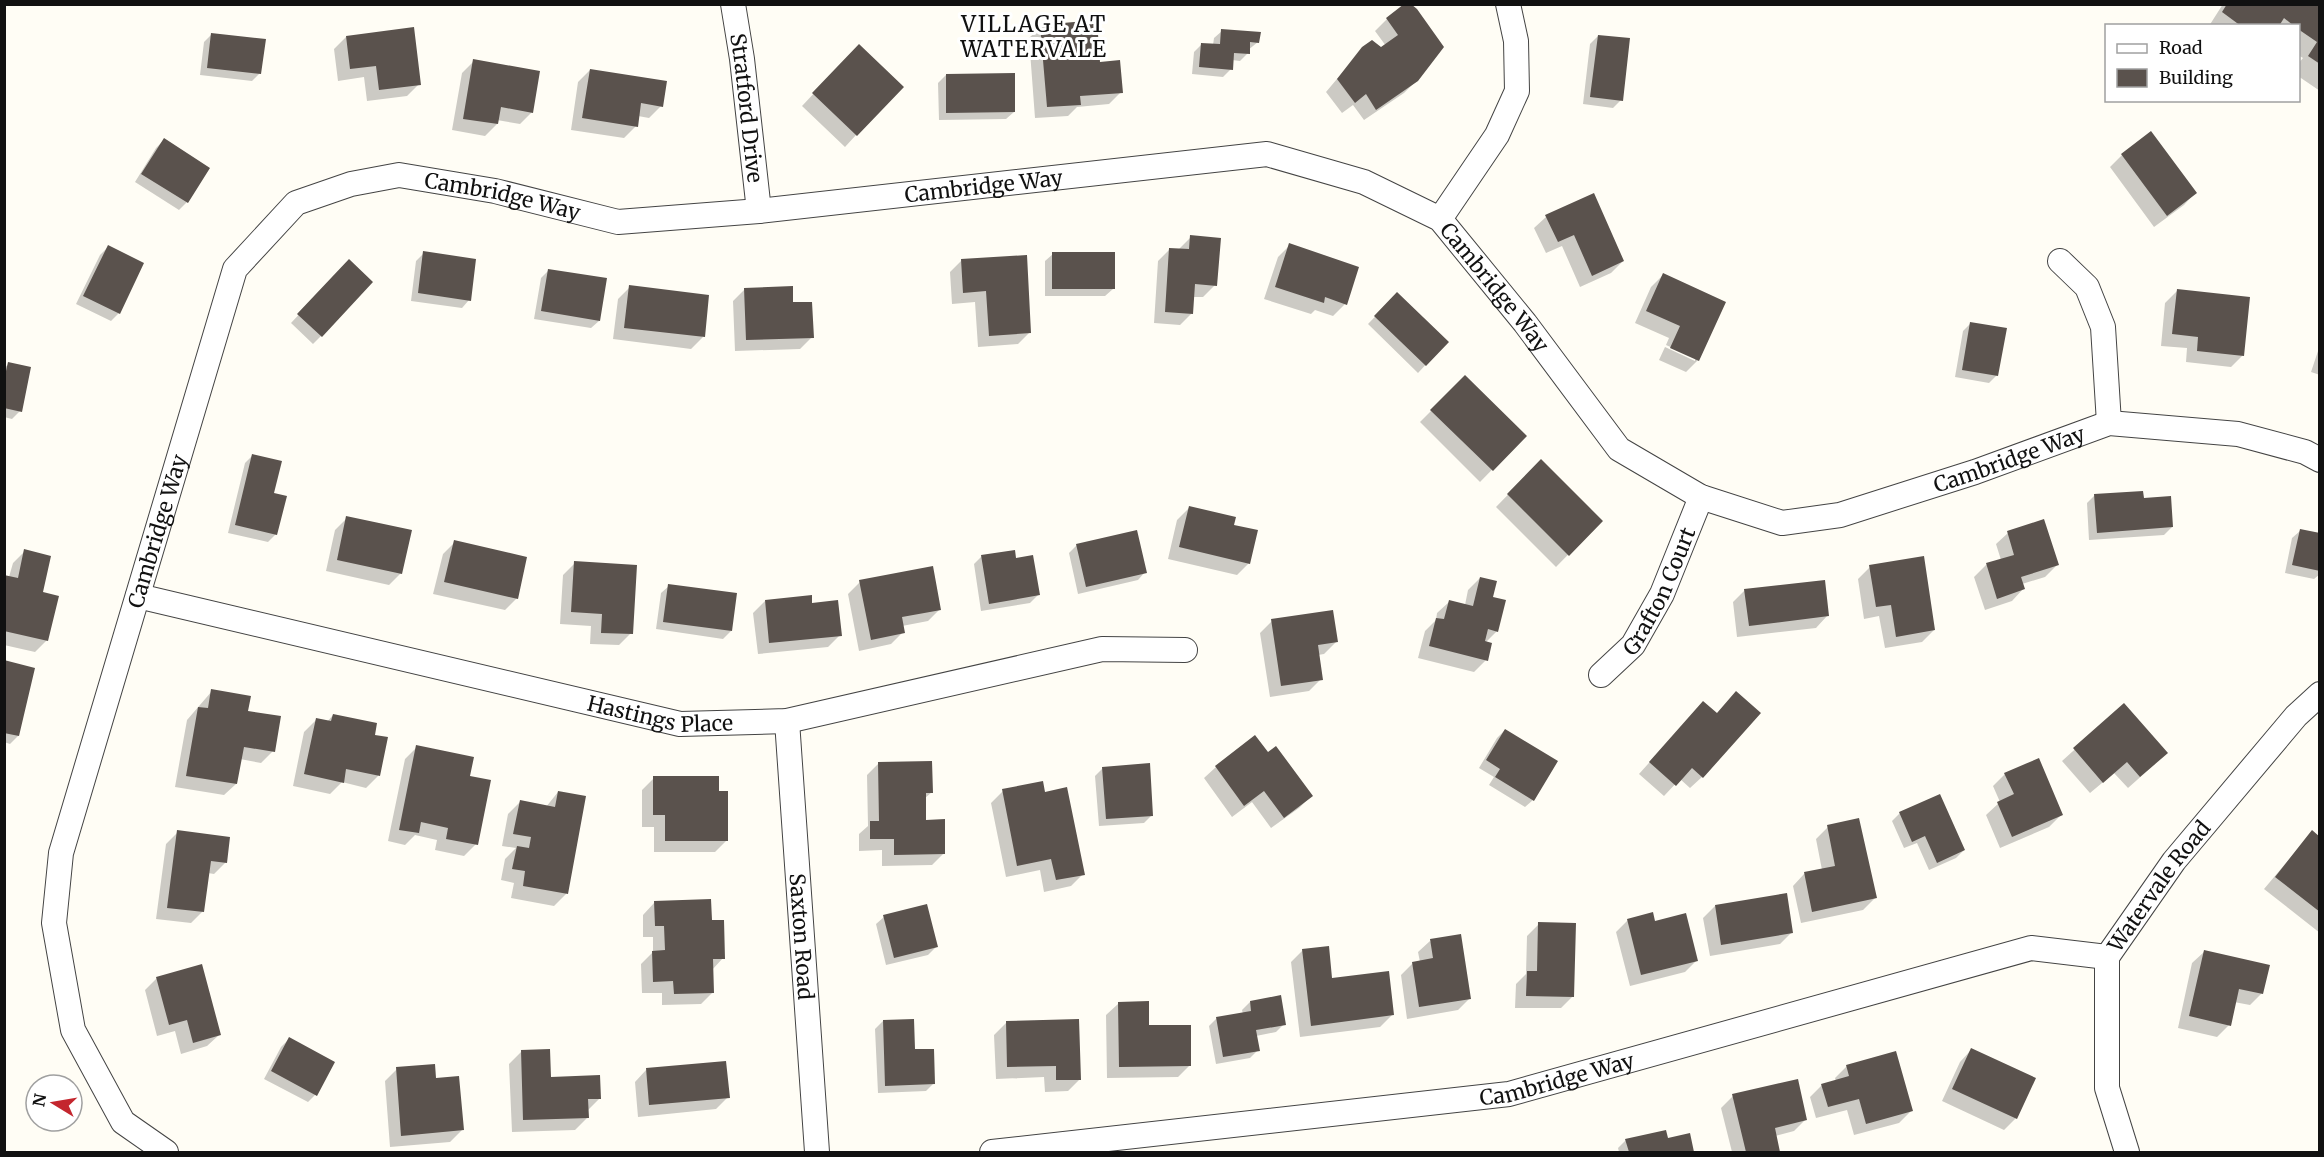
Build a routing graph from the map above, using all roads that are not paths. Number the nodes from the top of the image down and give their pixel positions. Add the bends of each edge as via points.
1 (733, 4) edge
2 (1508, 4) edge
3 (759, 211) junction
4 (1440, 219) junction
5 (2060, 261) dead end
6 (2109, 423) junction
7 (2319, 460) edge
8 (1701, 497) junction
9 (138, 596) junction
10 (1185, 650) dead end
11 (1601, 675) dead end
12 (2319, 694) edge
13 (787, 721) junction
14 (2107, 957) junction
15 (165, 1152) edge
16 (817, 1152) edge
17 (992, 1152) edge
18 (2127, 1152) edge

1 - 3 street, Stratford Drive
2 - 4 street via 1516,41 1517,91 1497,135
3 - 4 street, Cambridge Way via 1267,154 1364,182
3 - 9 street, Cambridge Way via 618,222 495,191 399,175 351,184 296,203 235,269
4 - 8 street, Cambridge Way via 1619,449
5 - 6 street via 2087,287 2103,327
6 - 7 street, Cambridge Way via 2238,434 2305,452
6 - 8 street, Cambridge Way via 1975,472 1840,515 1782,523
8 - 11 street, Grafton Court via 1662,594 1633,645
9 - 13 street, Hastings Place via 680,724
9 - 15 street, Cambridge Way via 61,854 54,923 73,1030 123,1122
10 - 13 street, Hastings Place via 1102,649
12 - 14 street, Watervale Road via 2174,861
13 - 16 street, Saxton Road
14 - 17 street, Cambridge Way via 2031,948 1509,1094
14 - 18 street, Watervale Road via 2107,1088

